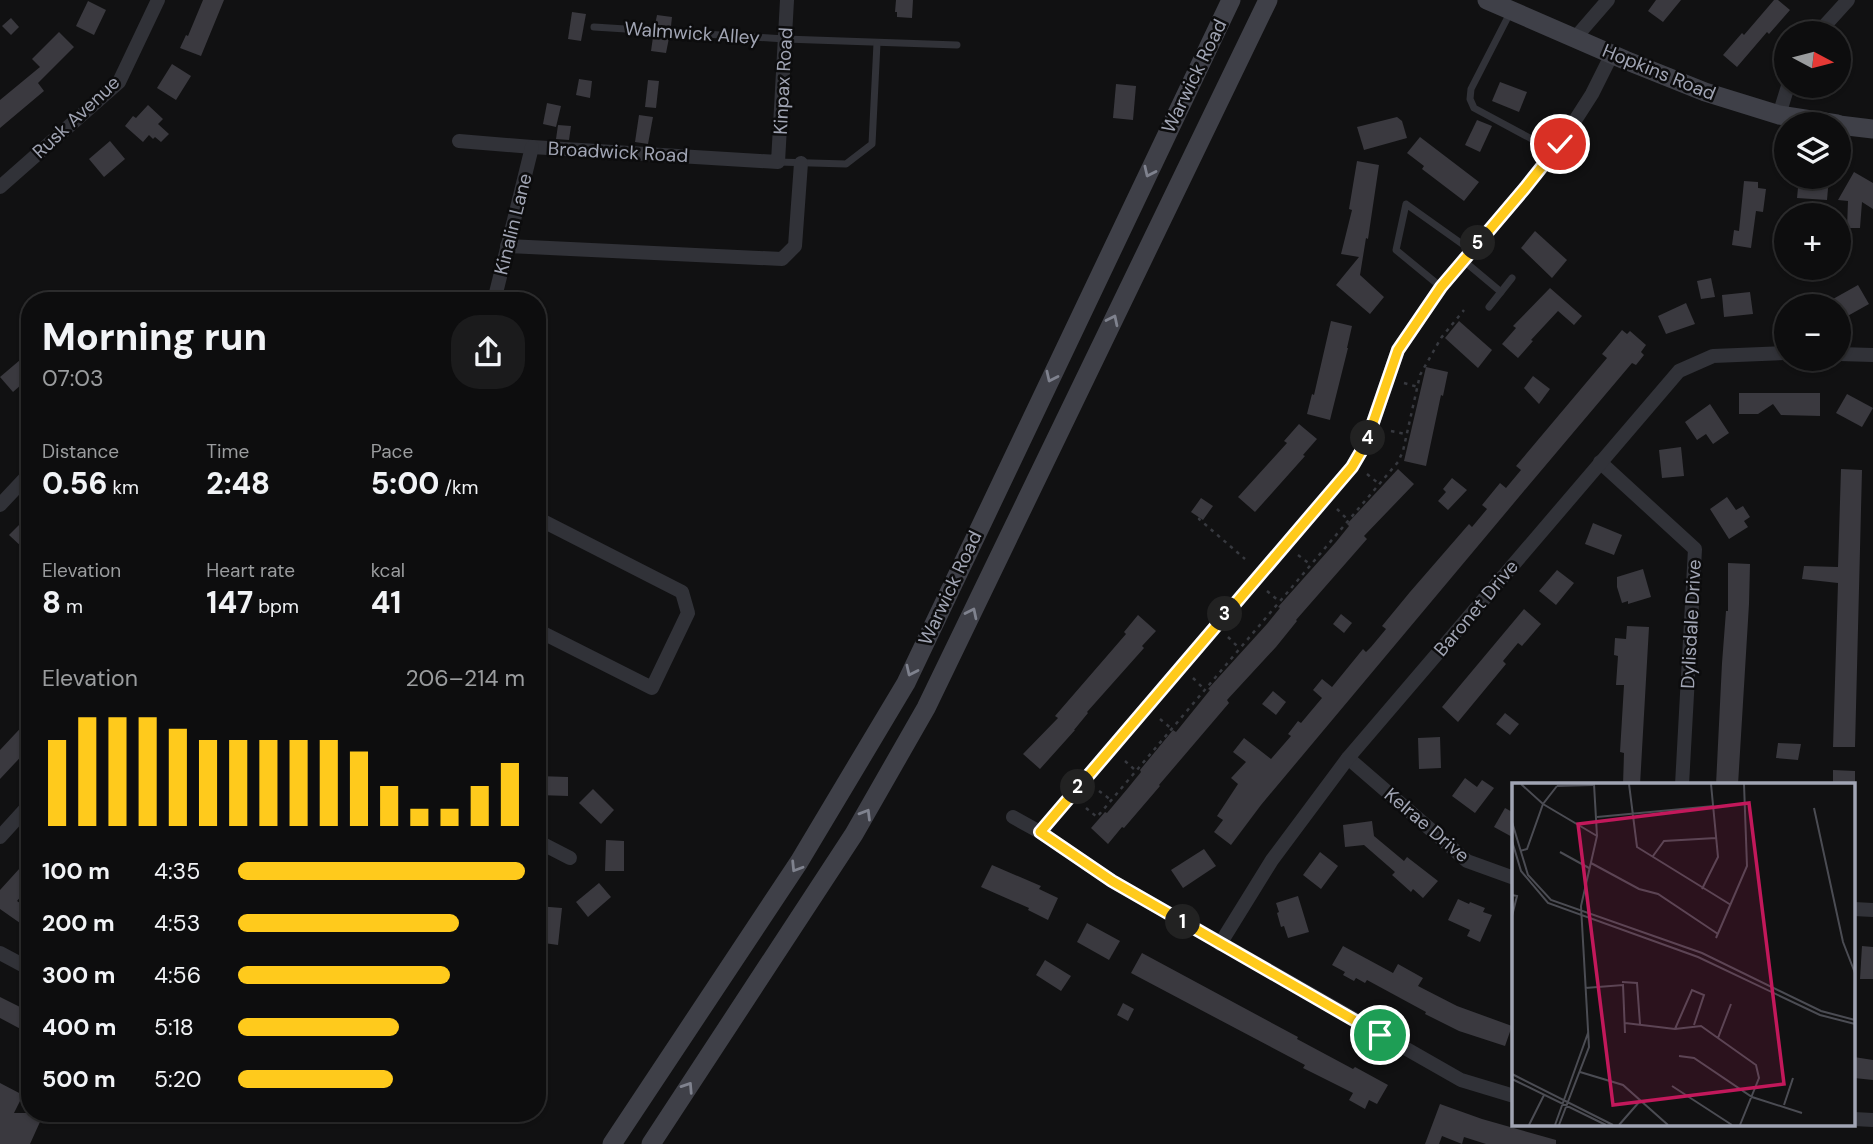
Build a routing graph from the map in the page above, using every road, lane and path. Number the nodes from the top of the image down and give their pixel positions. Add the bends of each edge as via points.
1 (158, 0) edge
2 (787, 0) edge
3 (1231, 0) edge
4 (1268, 0) edge
5 (1487, 0) edge
6 (1608, 0) edge
7 (1847, 0) edge
8 (1511, 10) junction
9 (1829, 21) edge
10 (594, 27) dead end
11 (1575, 38) junction
12 (785, 39) junction
13 (877, 43) junction
14 (957, 45) dead end
15 (1612, 54) junction
16 (1774, 113) edge
17 (1851, 125) edge
18 (1873, 128) edge
19 (459, 141) dead end
20 (531, 147) junction
21 (1554, 151) junction
22 (778, 162) junction
23 (802, 163) junction
24 (0, 186) edge
25 (507, 246) junction
26 (1467, 256) junction
27 (1513, 278) dead end
28 (1441, 287) junction
29 (496, 292) edge
30 (1501, 292) junction
31 (1489, 307) dead end
32 (1464, 310) dead end
33 (1774, 354) edge
34 (1851, 354) edge
35 (1873, 355) edge
36 (1404, 383) dead end
37 (1418, 387) junction
38 (1391, 431) dead end
39 (1406, 435) junction
40 (1600, 462) junction
41 (1367, 474) dead end
42 (21, 482) edge
43 (1379, 484) junction
44 (0, 505) edge
45 (1337, 509) dead end
46 (1200, 518) dead end
47 (1348, 520) junction
48 (546, 523) edge
49 (1298, 555) dead end
50 (1245, 559) dead end
51 (1311, 565) junction
52 (1267, 591) dead end
53 (1280, 602) junction
54 (546, 634) edge
55 (1227, 638) dead end
56 (1240, 649) junction
57 (1193, 678) dead end
58 (1205, 690) junction
59 (1160, 719) dead end
60 (1172, 729) junction
61 (1348, 758) junction
62 (1125, 761) dead end
63 (1137, 771) junction
64 (1682, 783) edge
65 (1100, 791) dead end
66 (1111, 801) junction
67 (1086, 808) dead end
68 (21, 814) edge
69 (1013, 817) dead end
70 (1040, 832) junction
71 (0, 837) edge
72 (546, 846) edge
73 (570, 858) dead end
74 (1512, 877) edge
75 (1220, 944) junction
76 (0, 953) edge
77 (21, 964) edge
78 (1512, 1095) edge
79 (612, 1144) edge
80 (651, 1144) edge

1 - 24 street, Rusk Avenue via 119,82
2 - 12 street, Kinpax Road
3 -> 79 main road, Warwick Road via 906,683 792,873
80 -> 4 main road, Warwick Road via 854,834 926,708
5 - 8 main road, Hopkins Road
6 - 11 street
7 - 9 street
8 - 11 main road, Hopkins Road
8 - 21 lane via 1470,99 1474,108
10 - 12 lane, Walmwick Alley
11 - 15 main road, Hopkins Road
12 - 13 lane, Walmwick Alley
12 - 22 street, Kinpax Road
13 - 14 lane, Walmwick Alley
13 - 23 lane via 872,144 846,164
15 - 16 main road, Hopkins Road via 1705,92
15 - 21 street
17 - 18 main road, Hopkins Road
19 - 20 street, Broadwick Road
20 - 22 street, Broadwick Road
20 - 25 street, Kinalin Lane
21 - 26 street
22 - 23 lane
23 - 25 street via 795,246 782,259
25 - 29 street, Kinalin Lane
26 - 28 street
26 - 28 lane via 1406,204 1396,250
26 - 30 lane
27 - 30 lane
28 - 70 street via 1398,350 1366,443 1352,467
30 - 31 lane
32 - 37 path via 1426,363
33 - 40 street, Baronet Drive via 1713,356 1679,371
34 - 35 street
36 - 37 path
37 - 39 path
38 - 39 path
39 - 43 path via 1398,462
40 - 61 street, Baronet Drive
40 - 64 street, Dylisdale Drive via 1695,549
41 - 43 path
42 - 44 street
43 - 47 path
45 - 47 path
46 - 50 path
47 - 51 path
48 - 54 street via 682,592 688,613 652,688
49 - 51 path
51 - 53 path
52 - 53 path
53 - 56 path
55 - 56 path
56 - 58 path
57 - 58 path
58 - 60 path
59 - 60 path
60 - 63 path
61 - 74 street, Kelrae Drive via 1467,861
61 - 75 street, Baronet Drive via 1272,860
62 - 63 path
63 - 66 path
65 - 66 path
66 - 67 path via 1097,817
68 - 71 street
69 - 70 street
70 - 75 street via 1112,881
72 - 73 street
75 - 78 street via 1461,1080
76 - 77 street

